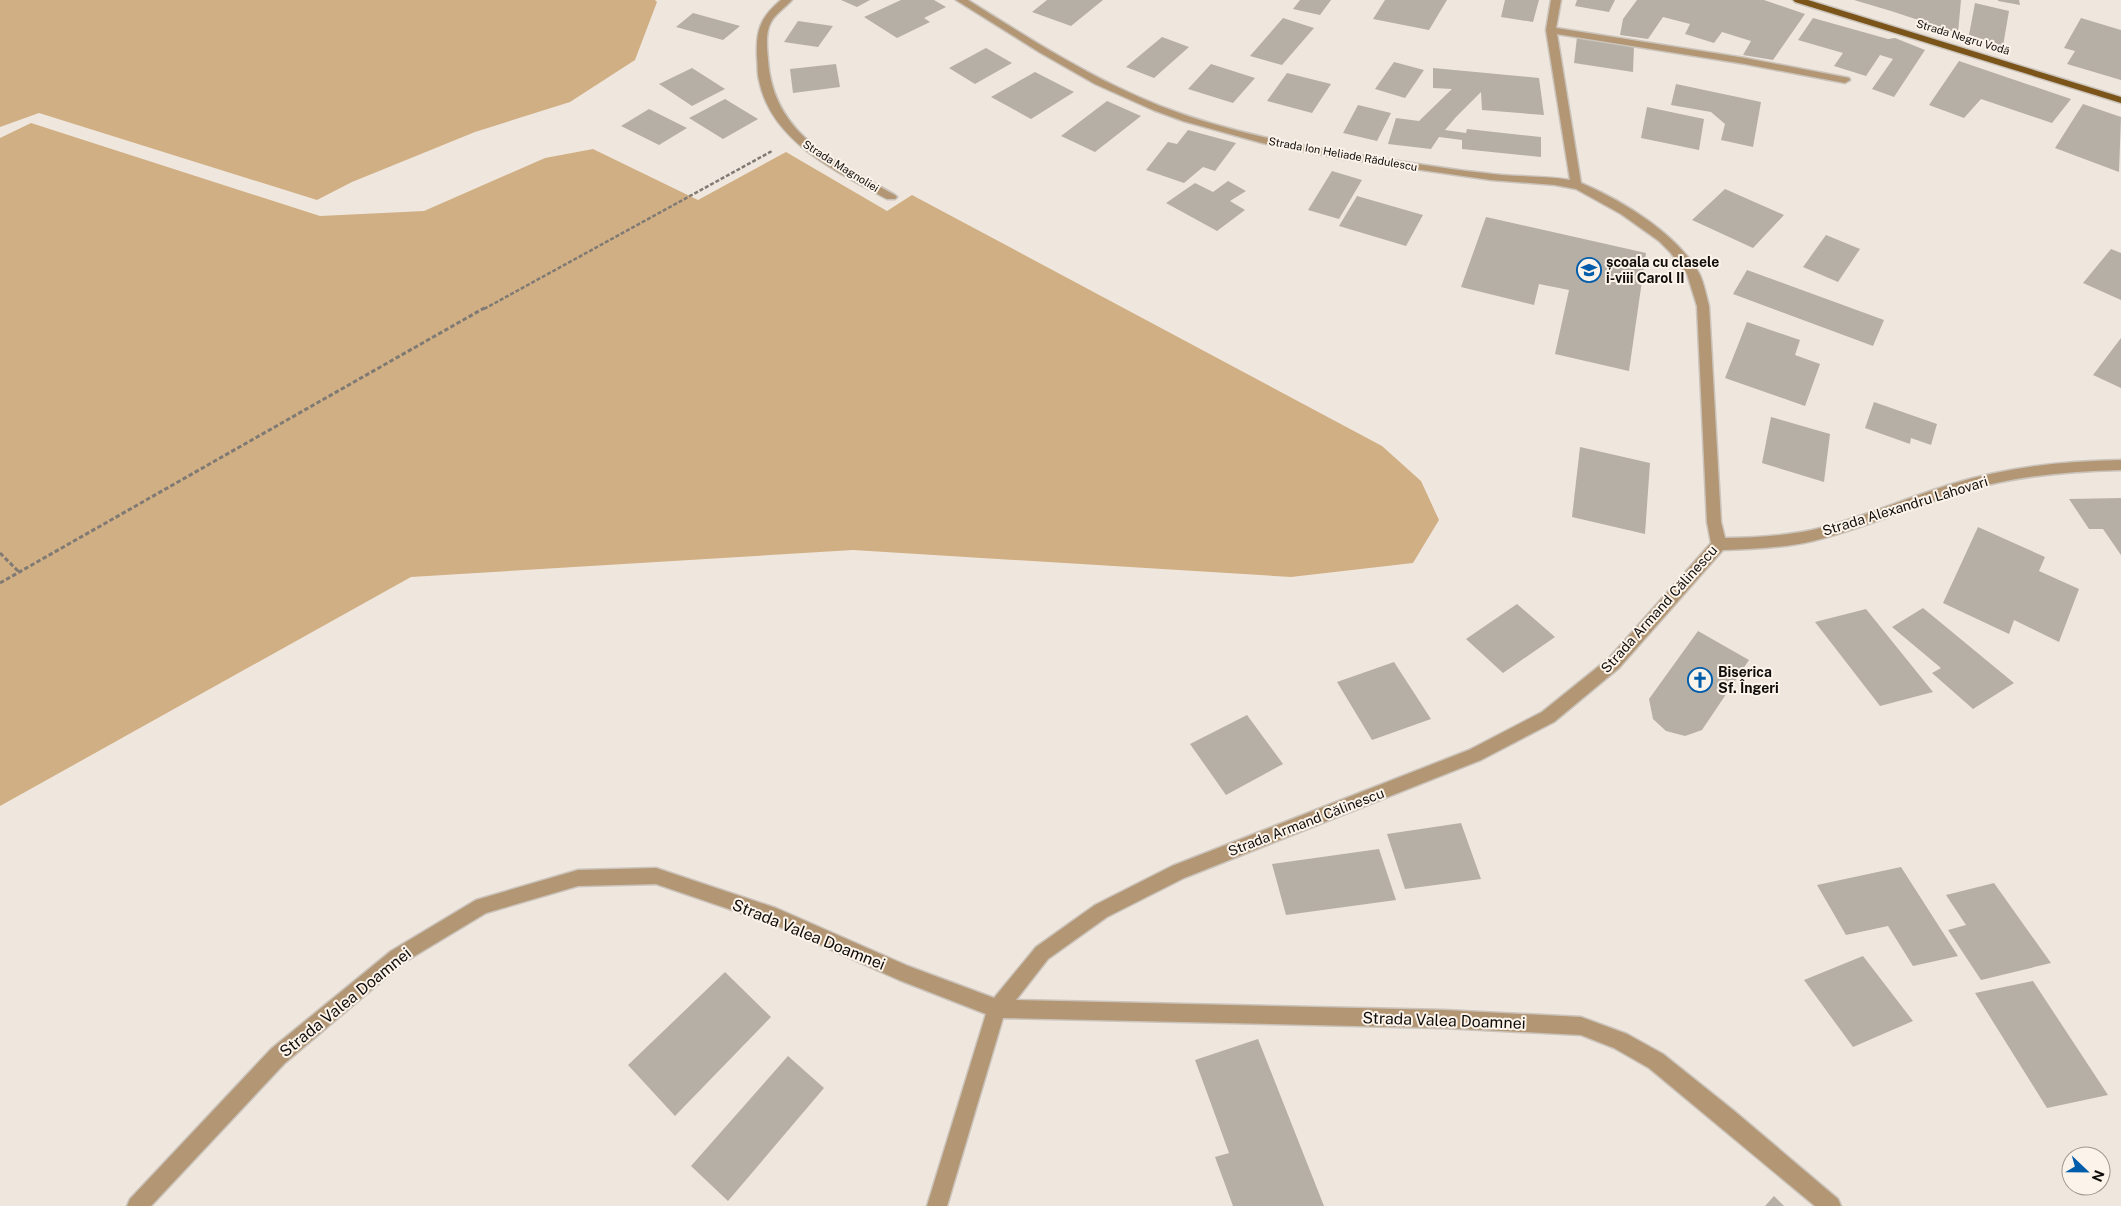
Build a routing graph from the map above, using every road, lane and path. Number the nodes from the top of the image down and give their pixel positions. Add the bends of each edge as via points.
1 (787, 0) edge
2 (961, 0) edge
3 (1556, 0) edge
4 (1798, 0) edge
5 (1551, 30) junction
6 (1845, 80) dead end
7 (2121, 100) edge
8 (796, 138) junction
9 (1576, 185) junction
10 (891, 197) dead end
11 (2121, 465) edge
12 (1719, 544) junction
13 (0, 553) edge
14 (19, 572) junction
15 (0, 583) edge
16 (997, 1009) junction
17 (137, 1206) edge
18 (937, 1206) edge
19 (1831, 1206) edge

1 - 8 street, Strada Magnoliei via 763,28 761,60 768,98
2 - 9 street, Strada Ion Heliade Rădulescu via 1058,60 1123,94 1186,119 1270,142 1352,158 1502,179
3 - 5 street
4 - 7 main road, Strada Negru Vodă
5 - 6 street
5 - 9 street
8 - 10 street, Strada Magnoliei
8 - 14 path via 426,340
9 - 12 street, Strada Armand Călinescu via 1657,232 1678,252 1694,276 1703,306 1714,522
11 - 12 street, Strada Alexandru Lahovari via 2012,475 1969,484 1823,533 1776,541
12 - 16 street, Strada Armand Călinescu via 1614,663 1548,717 1475,756 1178,872 1101,911 1042,953
13 - 14 path
14 - 15 path
16 - 17 street, Strada Valea Doamnei via 906,974 776,916 656,876 578,878 482,906 397,957 278,1056
16 - 18 street
16 - 19 street, Strada Valea Doamnei via 1444,1018 1581,1026 1620,1041 1656,1061

